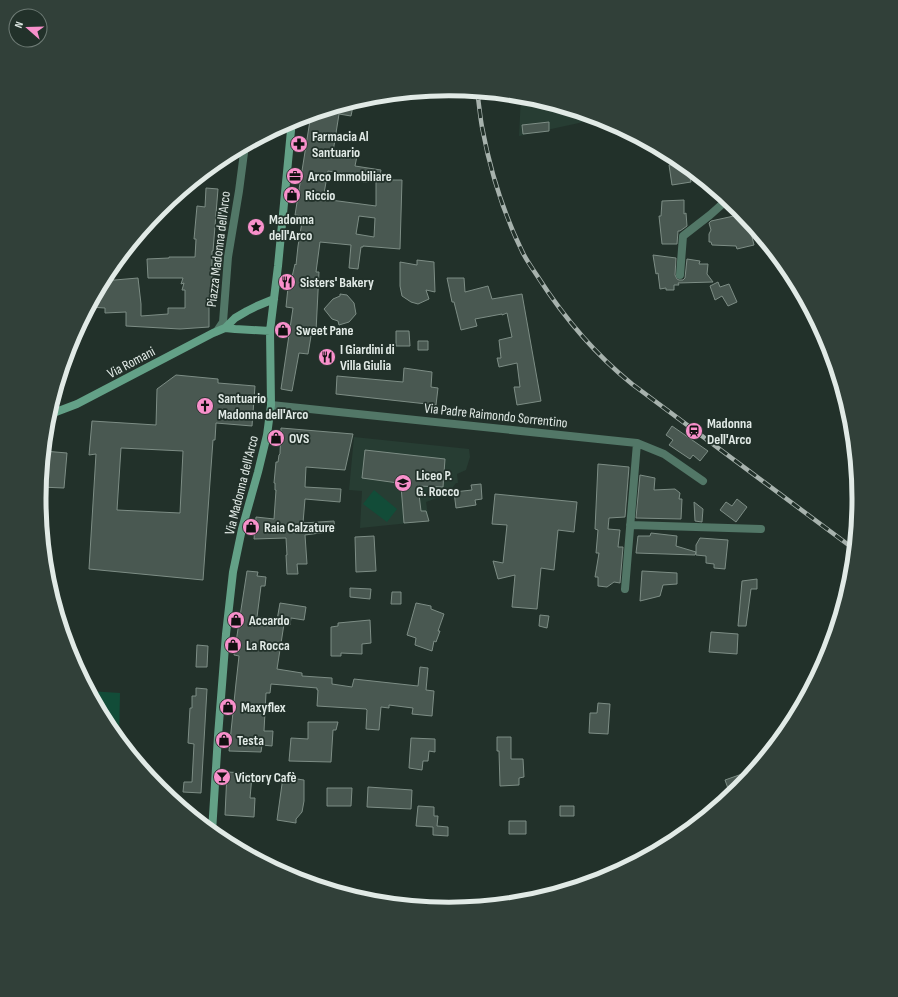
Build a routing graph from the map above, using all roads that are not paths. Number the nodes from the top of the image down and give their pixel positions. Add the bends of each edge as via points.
1 (291, 128) edge
2 (244, 151) edge
3 (723, 204) edge
4 (680, 275) dead end
5 (274, 299) junction
6 (225, 328) junction
7 (217, 331) junction
8 (270, 331) junction
9 (271, 405) junction
10 (56, 413) edge
11 (637, 442) junction
12 (703, 481) dead end
13 (630, 525) junction
14 (761, 528) dead end
15 (625, 589) dead end
16 (212, 824) edge

1 - 5 main road, Via Madonna dell'Arco
2 - 7 street, Piazza Madonna dell'Arco via 228,257 223,322
3 - 4 street via 683,236
5 - 6 main road, Via Romani via 235,318
5 - 8 main road, Via Madonna dell'Arco
6 - 7 main road, Via Romani
6 - 8 main road, Via Romani
7 - 10 main road, Via Romani via 78,404
8 - 9 main road, Via Madonna dell'Arco
9 - 11 street, Via Padre Raimondo Sorrentino
9 - 16 main road, Via Madonna dell'Arco via 267,435 233,572 225,642
11 - 12 street, Via Padre Raimondo Sorrentino via 664,454
11 - 13 street
13 - 14 street
13 - 15 street

